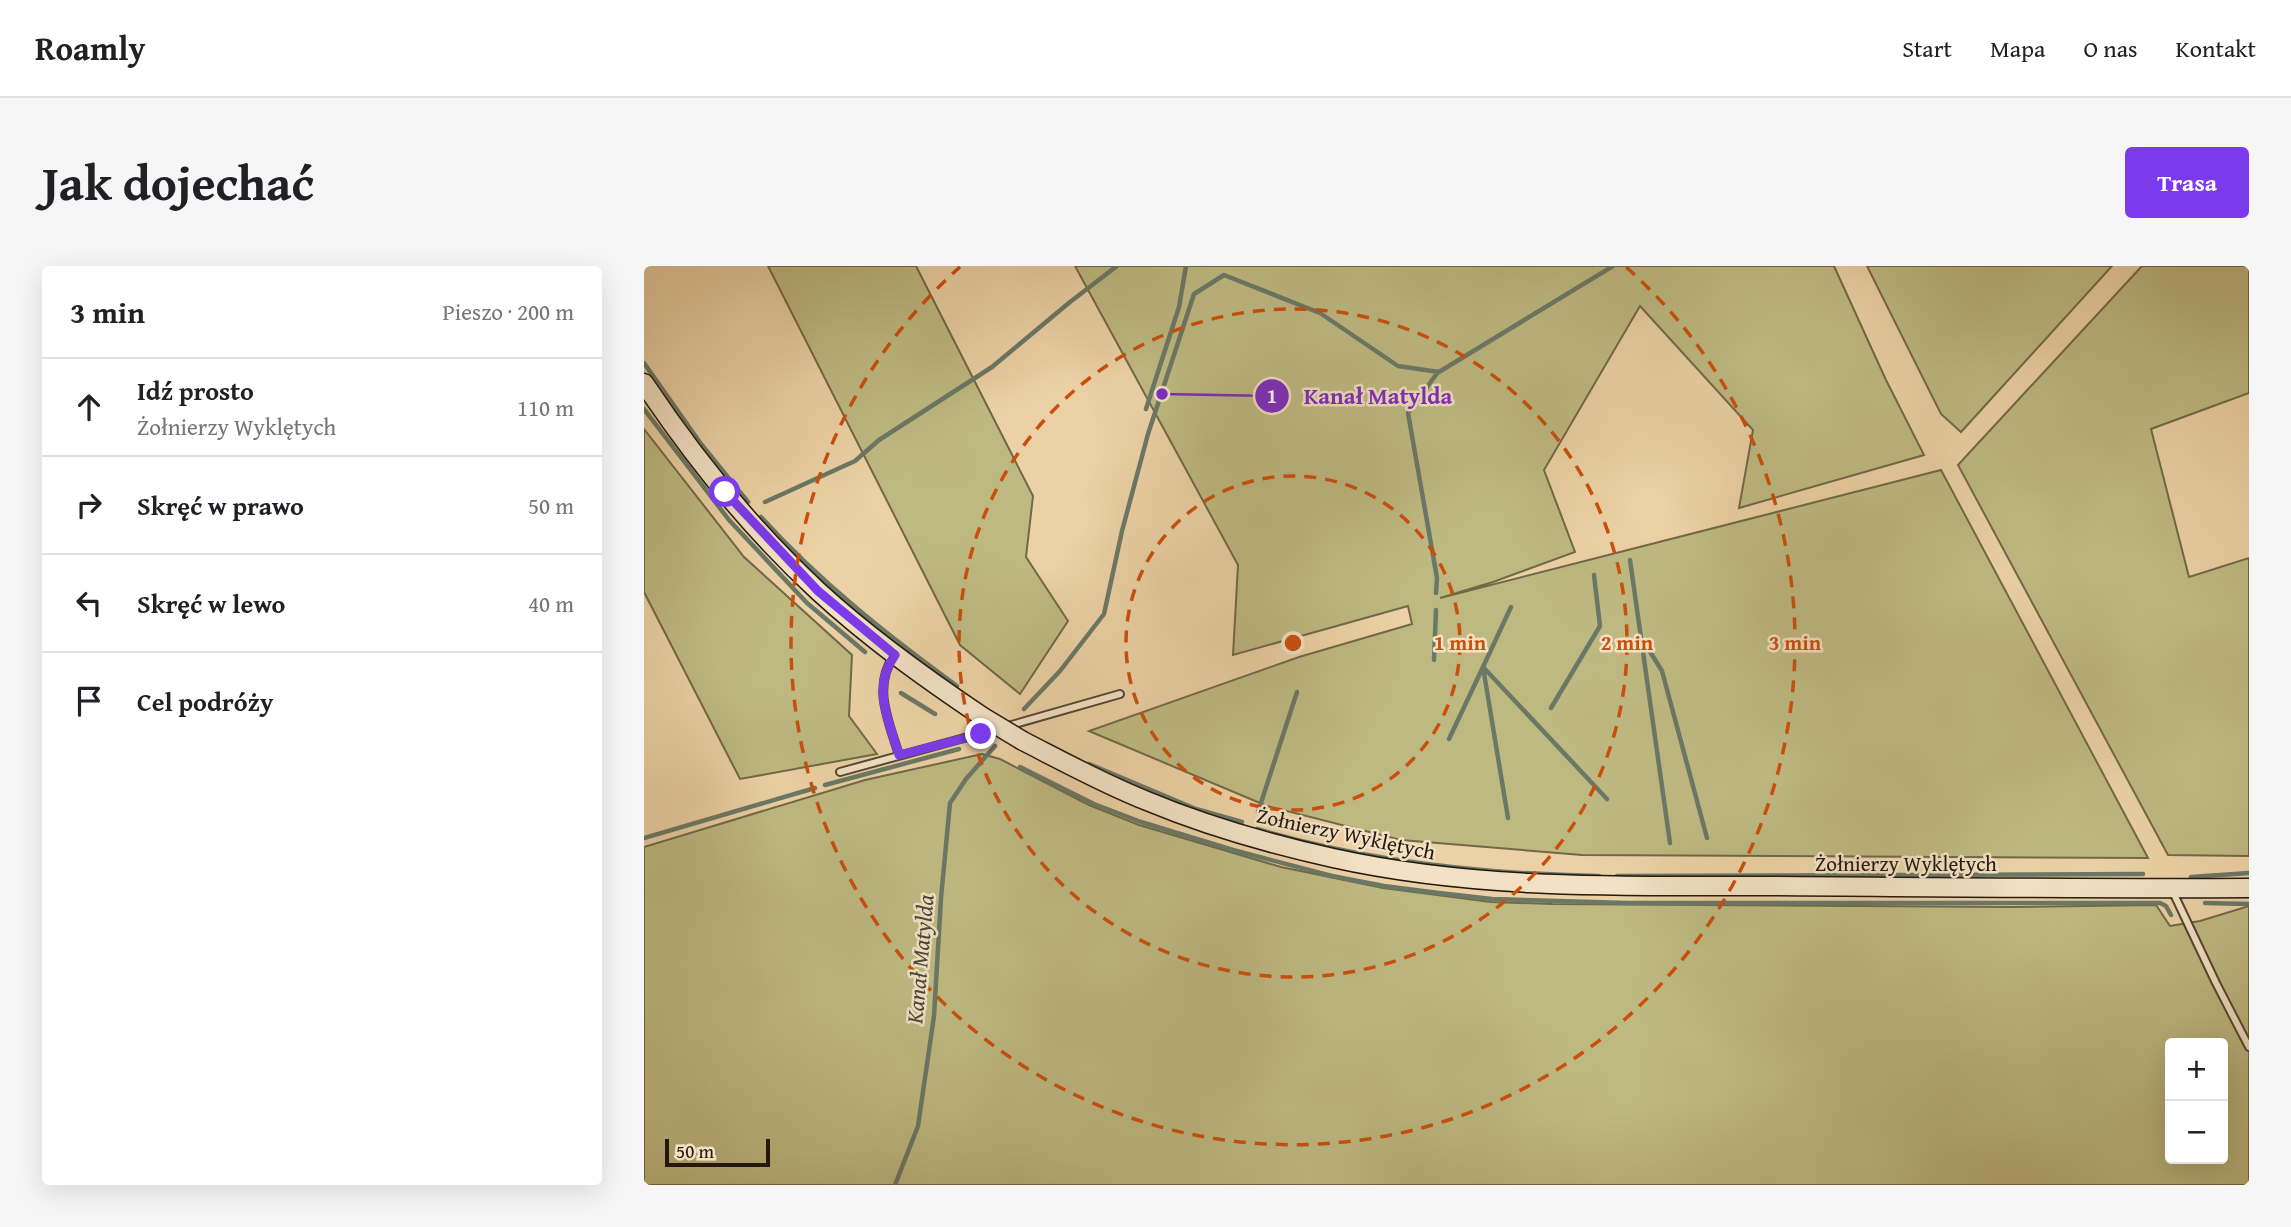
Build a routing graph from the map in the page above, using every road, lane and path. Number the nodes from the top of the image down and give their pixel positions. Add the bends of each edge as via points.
1 (644, 383) edge
2 (895, 655) junction
3 (1119, 694) dead end
4 (899, 755) junction
5 (840, 772) dead end
6 (2172, 888) junction
7 (2249, 888) edge
8 (2249, 1047) edge

1 - 2 main road, Żołnierzy Wyklętych via 692,451 766,538 818,591
2 - 4 lane via 881,690
2 - 6 main road, Żołnierzy Wyklętych, bridge via 1023,741 1148,802 1237,834 1386,869 1517,883 1614,886
3 - 4 lane
4 - 5 lane
6 - 7 main road, Żołnierzy Wyklętych
6 - 8 lane

